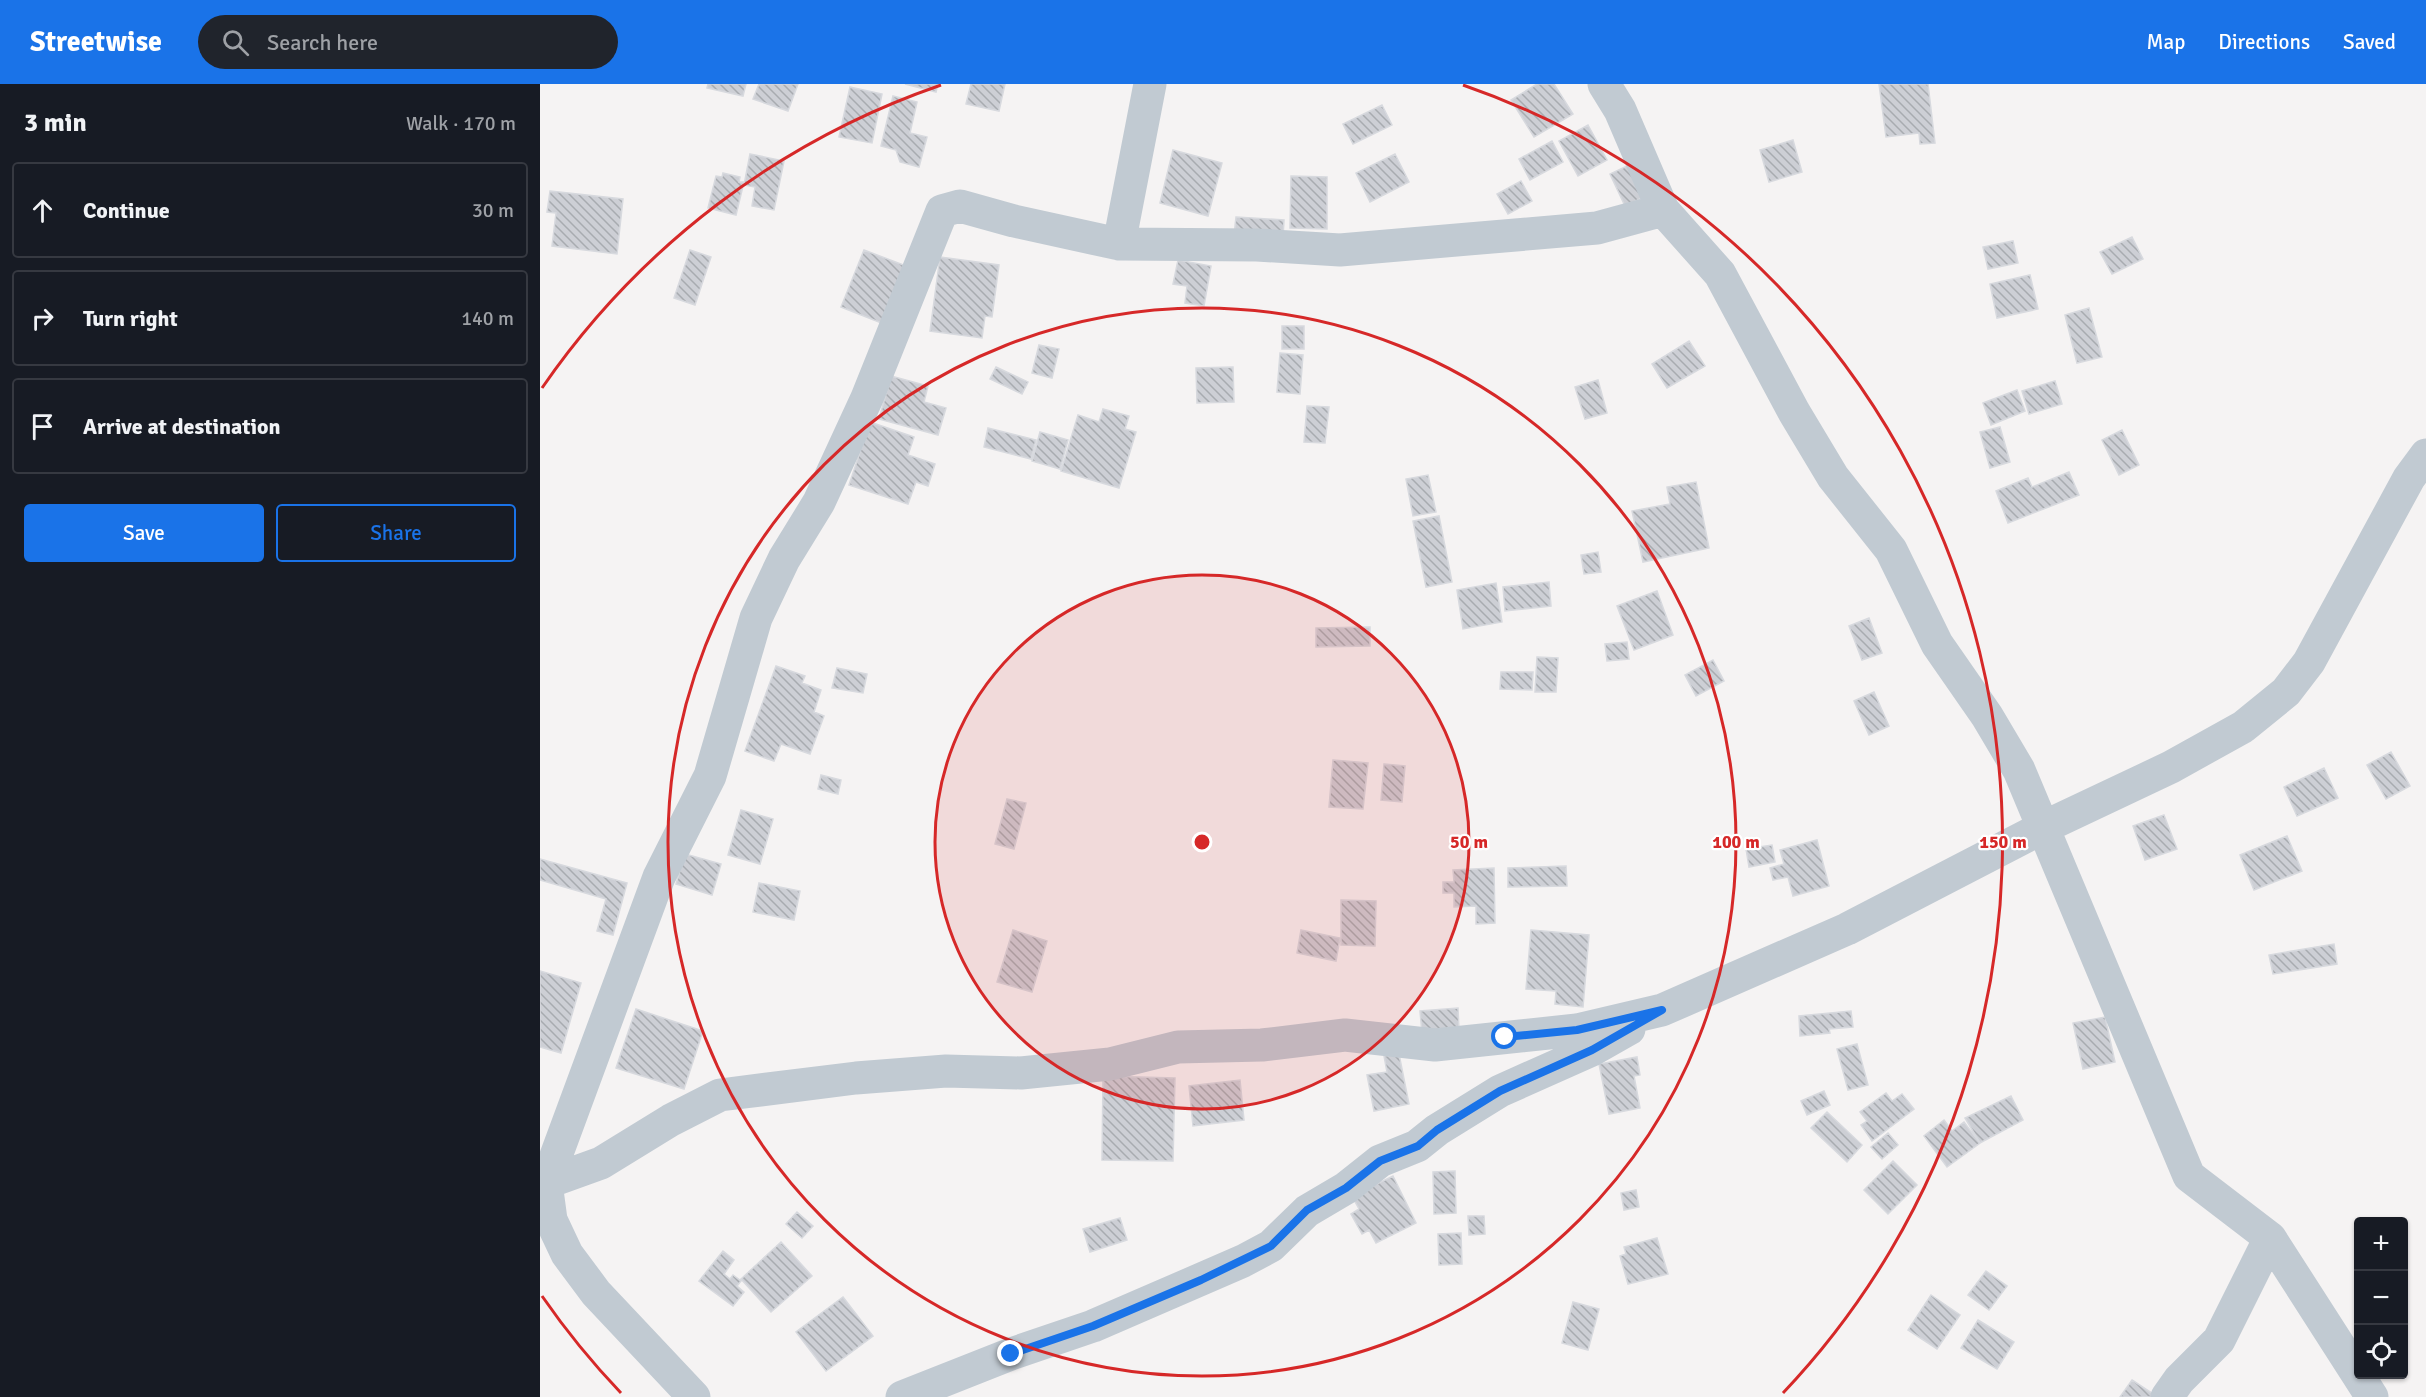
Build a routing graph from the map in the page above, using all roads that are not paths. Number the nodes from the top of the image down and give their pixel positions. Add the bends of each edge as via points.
1 (1150, 84) edge
2 (1604, 84) edge
3 (1663, 210) junction
4 (1119, 244) junction
5 (2426, 455) edge
6 (2042, 828) junction
7 (1662, 1010) junction
8 (542, 1181) edge
9 (2270, 1238) junction
10 (694, 1397) edge
11 (902, 1397) edge
12 (2167, 1397) edge
13 (2372, 1397) edge

1 - 4 street
2 - 3 street via 1620,110
3 - 4 street via 1597,228 1340,250
3 - 6 street via 1720,274 1833,477 1891,550 1937,644 1988,716 2019,770
4 - 8 street via 960,206 942,211 875,378 819,502 784,559 756,618 710,776 659,877
5 - 6 street via 2409,478 2309,662 2286,692 2233,732 2171,767
6 - 7 street via 1847,929
6 - 9 street via 2189,1176
7 - 8 street via 1577,1030 1435,1045 1345,1035 1262,1045 1178,1047 1110,1064 1021,1073 923,1073 720,1095 601,1163
7 - 11 street via 1592,1050 1500,1091 1418,1146 1380,1161 1346,1188 1307,1210 1271,1246 1243,1261 1093,1326
8 - 10 street via 551,1220 567,1254 596,1293
9 - 12 street via 2219,1340
9 - 13 street

